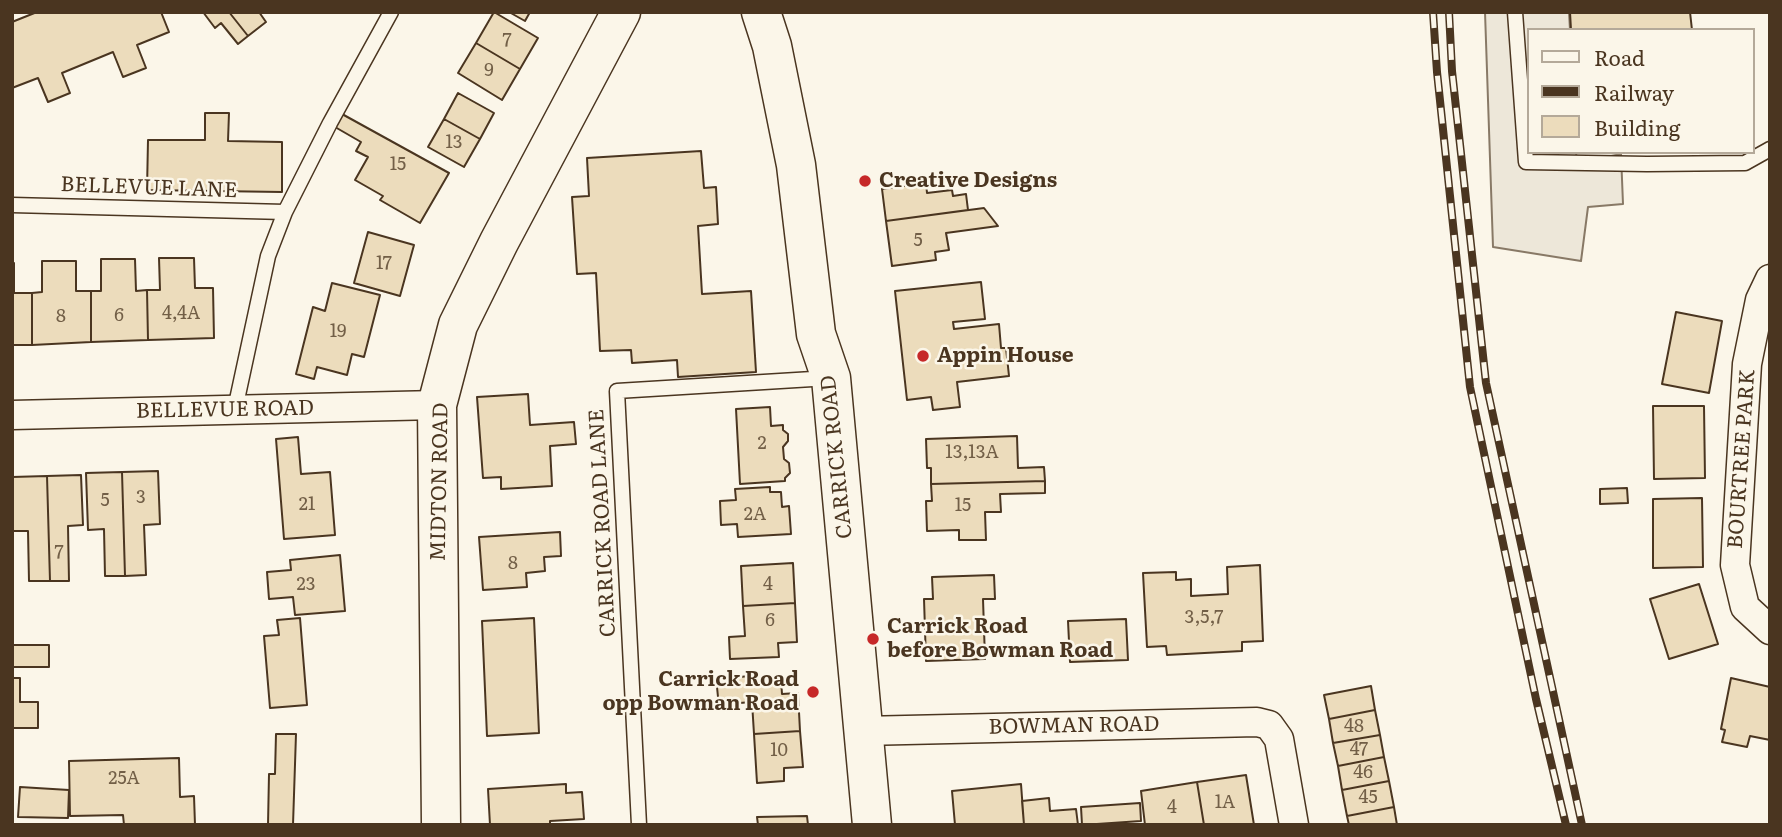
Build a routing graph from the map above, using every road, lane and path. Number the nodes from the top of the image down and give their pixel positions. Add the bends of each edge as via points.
1 (391, 12) edge
2 (621, 12) edge
3 (761, 12) edge
4 (1515, 12) edge
5 (1770, 149) edge
6 (12, 205) edge
7 (285, 212) junction
8 (1770, 278) edge
9 (831, 378) junction
10 (438, 405) junction
11 (235, 409) junction
12 (12, 415) edge
13 (1770, 630) edge
14 (862, 731) junction
15 (441, 825) edge
16 (639, 825) edge
17 (872, 825) edge
18 (1294, 825) edge

1 - 7 lane
2 - 10 street, MIDTON ROAD via 458,325
3 - 9 street, CARRICK ROAD via 793,152 816,334
4 - 5 lane via 1526,162 1745,163
6 - 7 lane, BELLEVUE LANE
7 - 11 lane via 268,256
8 - 13 street, BOURTREE PARK via 1760,300 1747,364 1735,565 1745,607
9 - 14 street, CARRICK ROAD
9 - 16 lane, CARRICK ROAD LANE via 617,391
10 - 11 street, BELLEVUE ROAD
10 - 15 street, MIDTON ROAD
11 - 12 street, BELLEVUE ROAD
14 - 17 street, CARRICK ROAD
14 - 18 street, BOWMAN ROAD via 1257,722 1269,725 1279,739

